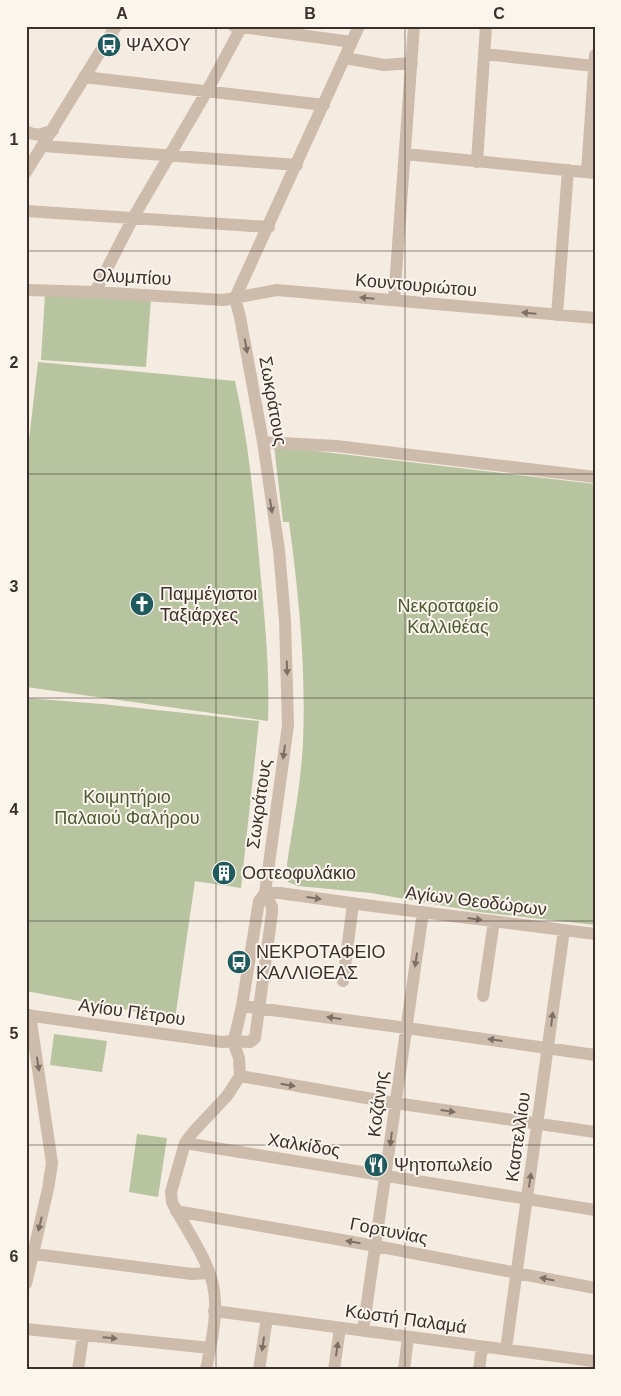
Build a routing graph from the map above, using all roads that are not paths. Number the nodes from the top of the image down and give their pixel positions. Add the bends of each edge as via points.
1 (116, 26) edge
2 (359, 26) edge
3 (414, 26) edge
4 (486, 26) edge
5 (240, 27) edge
6 (352, 42) junction
7 (484, 54) junction
8 (345, 58) junction
9 (594, 61) edge
10 (412, 63) junction
11 (84, 77) junction
12 (207, 92) junction
13 (324, 106) junction
14 (53, 130) junction
15 (26, 131) edge
16 (44, 146) junction
17 (405, 154) junction
18 (170, 155) junction
19 (477, 162) junction
20 (297, 165) junction
21 (568, 170) junction
22 (26, 172) edge
23 (591, 172) edge
24 (26, 211) edge
25 (133, 218) junction
26 (269, 227) junction
27 (26, 290) edge
28 (95, 292) junction
29 (235, 298) junction
30 (394, 300) junction
31 (557, 315) junction
32 (595, 318) edge
33 (263, 442) junction
34 (595, 477) edge
35 (265, 893) junction
36 (353, 904) junction
37 (423, 912) junction
38 (494, 921) junction
39 (564, 930) junction
40 (595, 934) edge
41 (343, 981) dead end
42 (483, 996) dead end
43 (242, 1006) junction
44 (260, 1008) junction
45 (28, 1015) edge
46 (406, 1028) junction
47 (233, 1041) junction
48 (548, 1048) junction
49 (595, 1055) edge
50 (240, 1076) junction
51 (395, 1103) junction
52 (538, 1124) junction
53 (595, 1132) edge
54 (185, 1143) junction
55 (386, 1176) junction
56 (527, 1200) junction
57 (595, 1210) edge
58 (176, 1211) junction
59 (376, 1246) junction
60 (29, 1254) edge
61 (209, 1273) junction
62 (516, 1273) junction
63 (26, 1284) edge
64 (595, 1288) edge
65 (214, 1310) junction
66 (267, 1318) junction
67 (340, 1328) junction
68 (26, 1329) edge
69 (363, 1331) junction
70 (82, 1336) junction
71 (408, 1337) junction
72 (482, 1347) junction
73 (210, 1348) junction
74 (506, 1349) junction
75 (592, 1362) edge
76 (78, 1370) edge
77 (206, 1370) edge
78 (259, 1370) edge
79 (334, 1370) edge
80 (404, 1370) edge
81 (479, 1370) edge

1 - 11 street
2 - 6 street
3 - 10 street
4 - 7 street
5 - 6 street
5 - 12 street
6 - 8 street
7 - 9 street
7 - 19 street
8 - 10 street via 384,65
8 - 13 street
9 - 23 street
10 - 17 street
11 - 12 street
11 - 14 street
12 - 13 street
12 - 18 street
13 - 20 street
14 - 15 street via 35,135
14 - 16 street
16 - 18 street
16 - 22 street
17 - 19 street
17 - 30 street
18 - 20 street
18 - 25 street
19 - 21 street
20 - 26 street
21 - 23 street
21 - 31 street
24 - 25 street
25 - 26 street
25 - 28 street
26 - 29 street
27 - 28 street, Ολυμπίου
28 - 29 street, Ολυμπίου via 223,300
30 -> 29 street, Κουντουριώτου via 277,290
29 -> 33 street, Σωκράτους
31 -> 30 street, Κουντουριώτου
31 - 32 street, Κουντουριώτου
33 - 34 street via 336,446
33 -> 35 street, Σωκράτους via 279,550 288,725
35 -> 36 street, Αγίων Θεοδώρων
35 - 43 street, Σωκράτους via 259,901
35 - 44 street via 272,913
36 - 37 street, Αγίων Θεοδώρων
36 - 41 street
37 -> 38 street, Αγίων Θεοδώρων
37 -> 46 street, Κοζάνης
38 - 39 street, Αγίων Θεοδώρων
38 - 42 street
39 - 40 street, Αγίων Θεοδώρων
48 -> 39 street, Καστελλίου
43 - 44 street
43 - 47 street, Σωκράτους
46 -> 44 street
44 - 47 street, Αγίου Πέτρου via 255,1038 250,1042
45 - 47 street, Αγίου Πέτρου
45 -> 60 street via 52,1163
48 -> 46 street
46 - 51 street, Κοζάνης
47 - 50 street, Σωκράτους via 239,1058
48 - 49 street
48 - 52 street, Καστελλίου
50 -> 51 street
50 - 54 street via 227,1096
51 -> 52 street
51 -> 55 street, Κοζάνης
52 - 53 street
56 -> 52 street, Καστελλίου
54 - 55 street, Χαλκίδος
54 - 58 street via 171,1192
55 - 56 street, Χαλκίδος
55 - 59 street, Κοζάνης
56 - 57 street, Χαλκίδος
56 - 62 street, Καστελλίου
59 -> 58 street, Γορτυνίας
58 - 61 street
59 - 62 street, Γορτυνίας
59 - 69 street, Κοζάνης
60 - 61 street via 192,1274
60 - 63 street
61 - 65 street via 214,1288
64 -> 62 street, Γορτυνίας
62 - 74 street, Καστελλίου
65 - 66 street, Κωστή Παλαμά
65 - 73 street
66 - 67 street, Κωστή Παλαμά
66 -> 78 street
67 - 69 street, Κωστή Παλαμά
79 -> 67 street
68 - 70 street
69 - 71 street, Κωστή Παλαμά
70 -> 73 street
70 - 76 street
71 - 72 street, Κωστή Παλαμά
71 - 80 street
72 - 74 street, Κωστή Παλαμά
72 - 81 street
73 - 77 street
74 - 75 street, Κωστή Παλαμά

